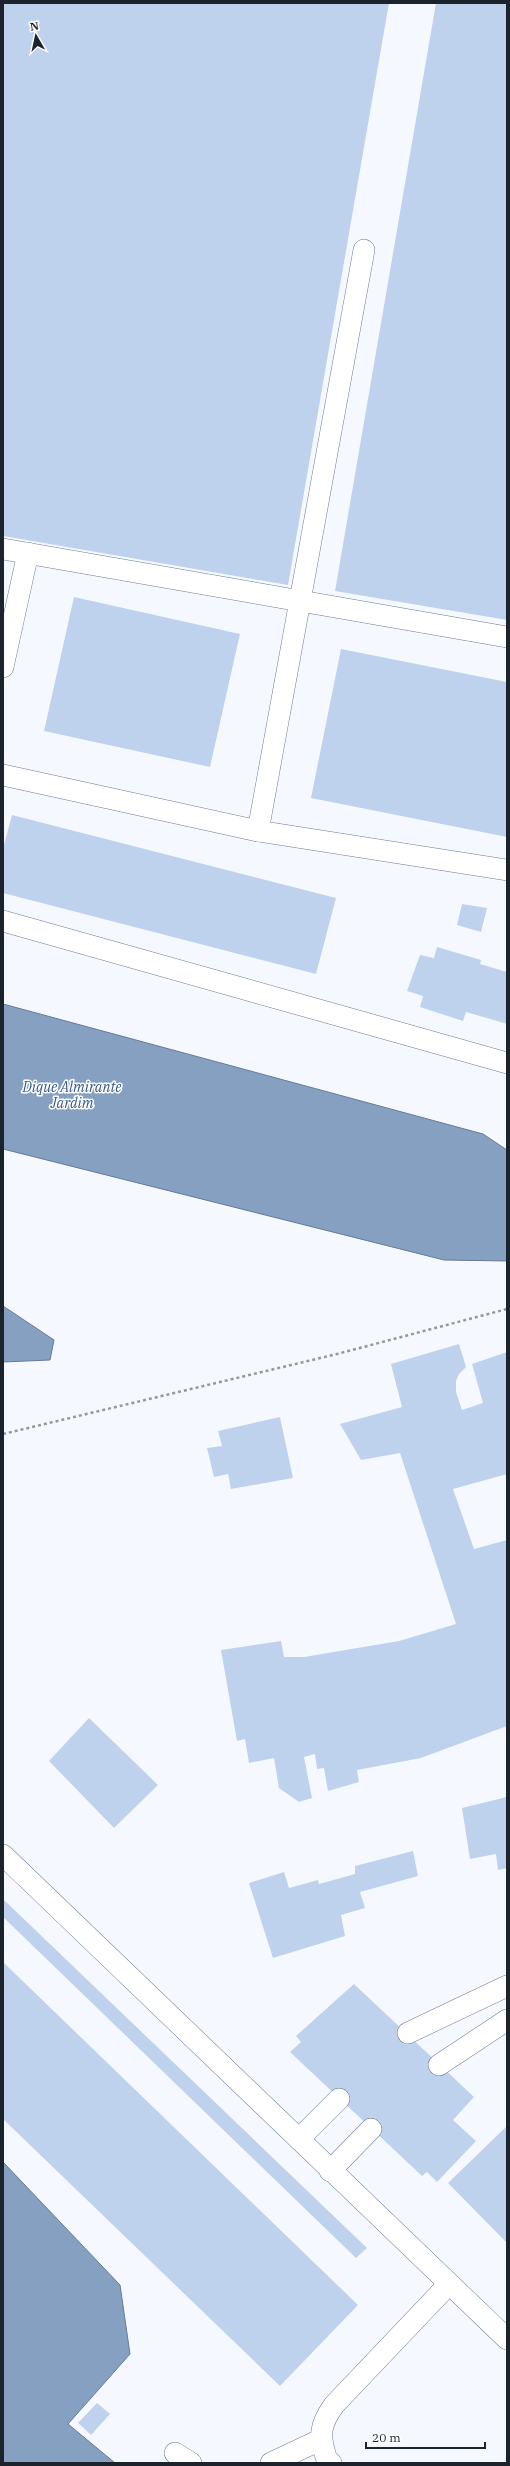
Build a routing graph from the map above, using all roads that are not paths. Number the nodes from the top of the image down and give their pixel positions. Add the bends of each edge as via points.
1 (364, 250) dead end
2 (3, 549) edge
3 (28, 553) junction
4 (299, 602) junction
5 (507, 637) edge
6 (3, 667) edge
7 (3, 775) edge
8 (258, 831) junction
9 (507, 870) edge
10 (3, 921) edge
11 (507, 1063) edge
12 (3, 1855) edge
13 (507, 1986) edge
14 (507, 2020) edge
15 (408, 2033) dead end
16 (439, 2065) dead end
17 (339, 2099) dead end
18 (372, 2129) dead end
19 (299, 2139) junction
20 (330, 2171) junction
21 (449, 2284) junction
22 (507, 2339) edge
23 (320, 2440) junction
24 (271, 2463) edge
25 (331, 2463) edge

1 - 4 lane
2 - 3 lane
3 - 4 lane
3 - 6 lane
4 - 5 lane
4 - 8 lane
7 - 8 lane
8 - 9 lane
10 - 11 lane
12 - 19 lane
13 - 15 lane
14 - 16 lane
17 - 19 lane
18 - 20 lane
19 - 20 lane
20 - 21 lane
21 - 22 lane
21 - 23 lane via 334,2405 323,2420
23 - 24 lane
23 - 25 lane via 327,2460

